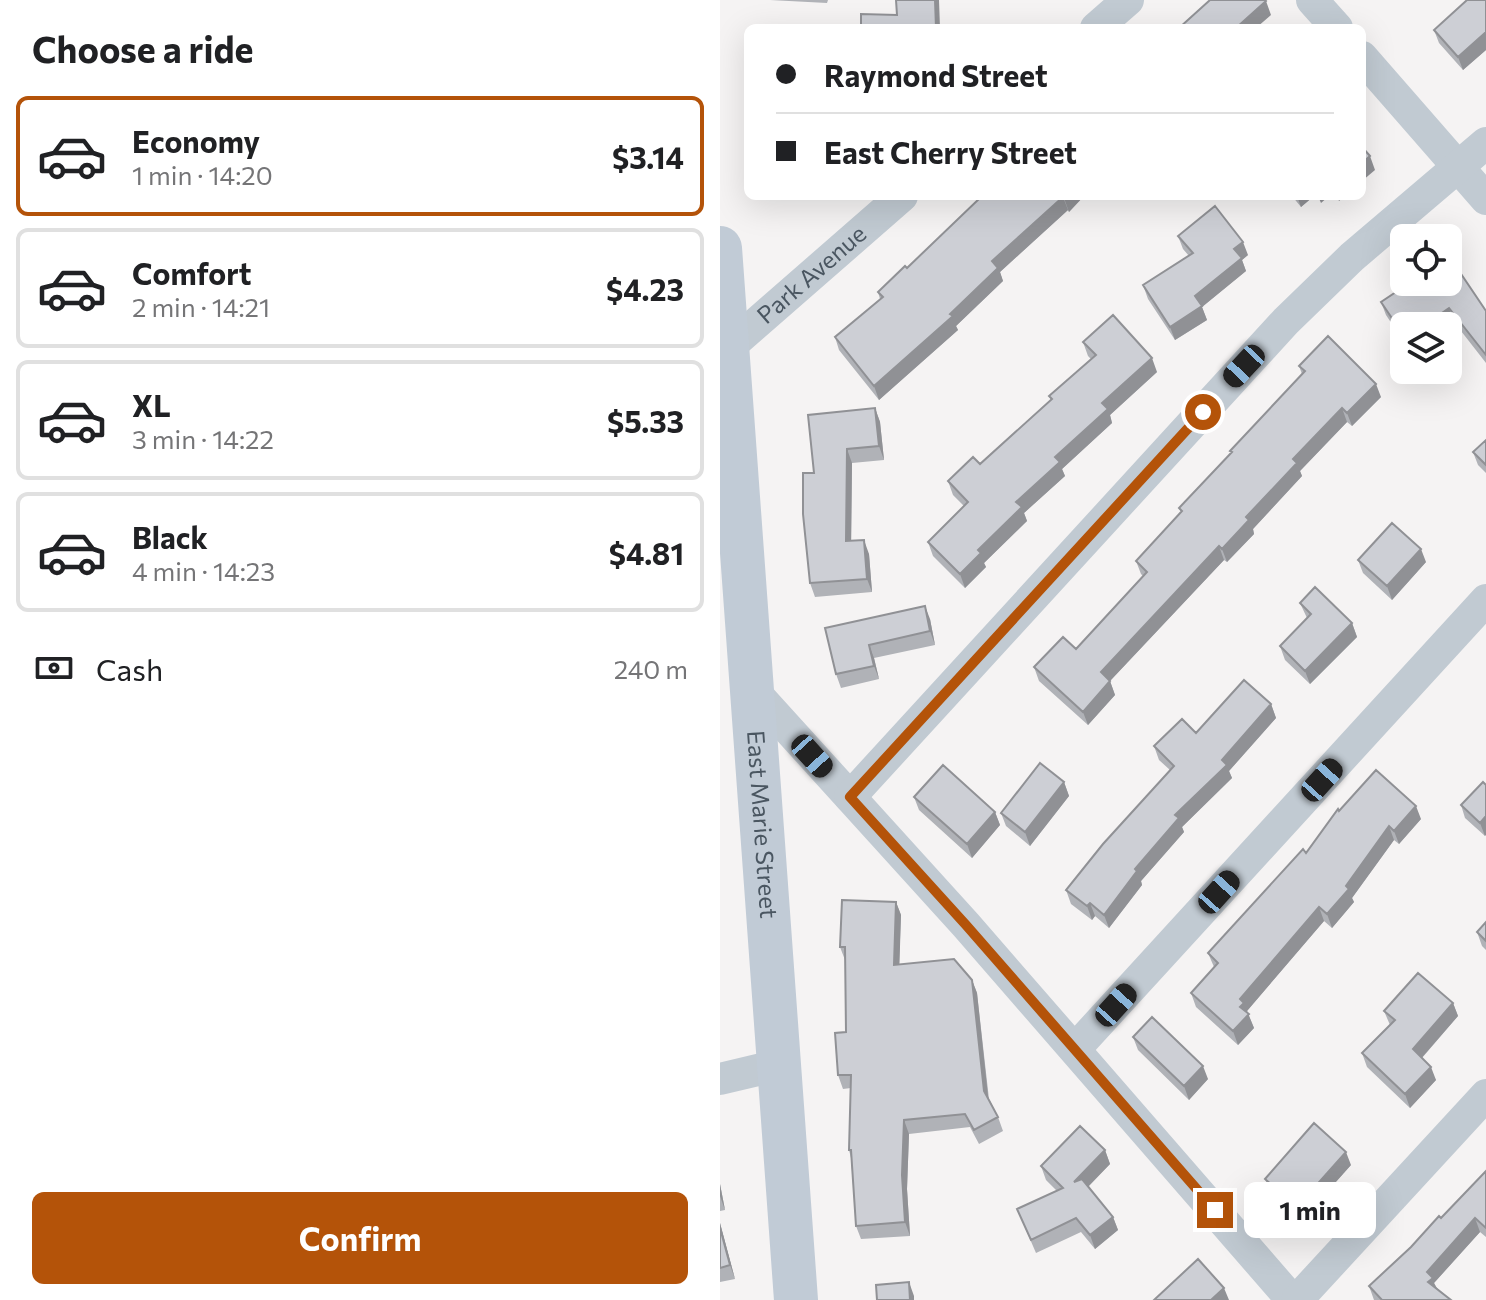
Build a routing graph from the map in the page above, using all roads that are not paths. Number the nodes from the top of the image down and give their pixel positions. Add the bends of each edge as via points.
1 (1093, 0) edge
2 (1128, 0) edge
3 (1312, 0) edge
4 (1095, 24) edge
5 (1100, 24) edge
6 (1333, 24) edge
7 (1366, 62) edge
8 (1486, 143) edge
9 (1458, 167) junction
10 (1486, 199) edge
11 (897, 200) edge
12 (720, 248) edge
13 (723, 352) edge
14 (1486, 600) edge
15 (751, 688) junction
16 (850, 797) junction
17 (1075, 1049) junction
18 (779, 1065) junction
19 (720, 1079) edge
20 (1486, 1095) edge
21 (796, 1300) edge
22 (1295, 1300) edge

1 - 4 street
2 - 5 street
3 - 6 street
7 - 9 street
8 - 9 street
9 - 10 street
9 - 16 street via 1286,321
11 - 13 street, Park Avenue
12 - 13 main road, East Marie Street
13 - 15 main road, East Marie Street
14 - 17 street
15 - 16 street
15 - 18 main road, East Marie Street
16 - 17 street
17 - 22 street
18 - 19 street
18 - 21 main road, East Marie Street
20 - 22 street

